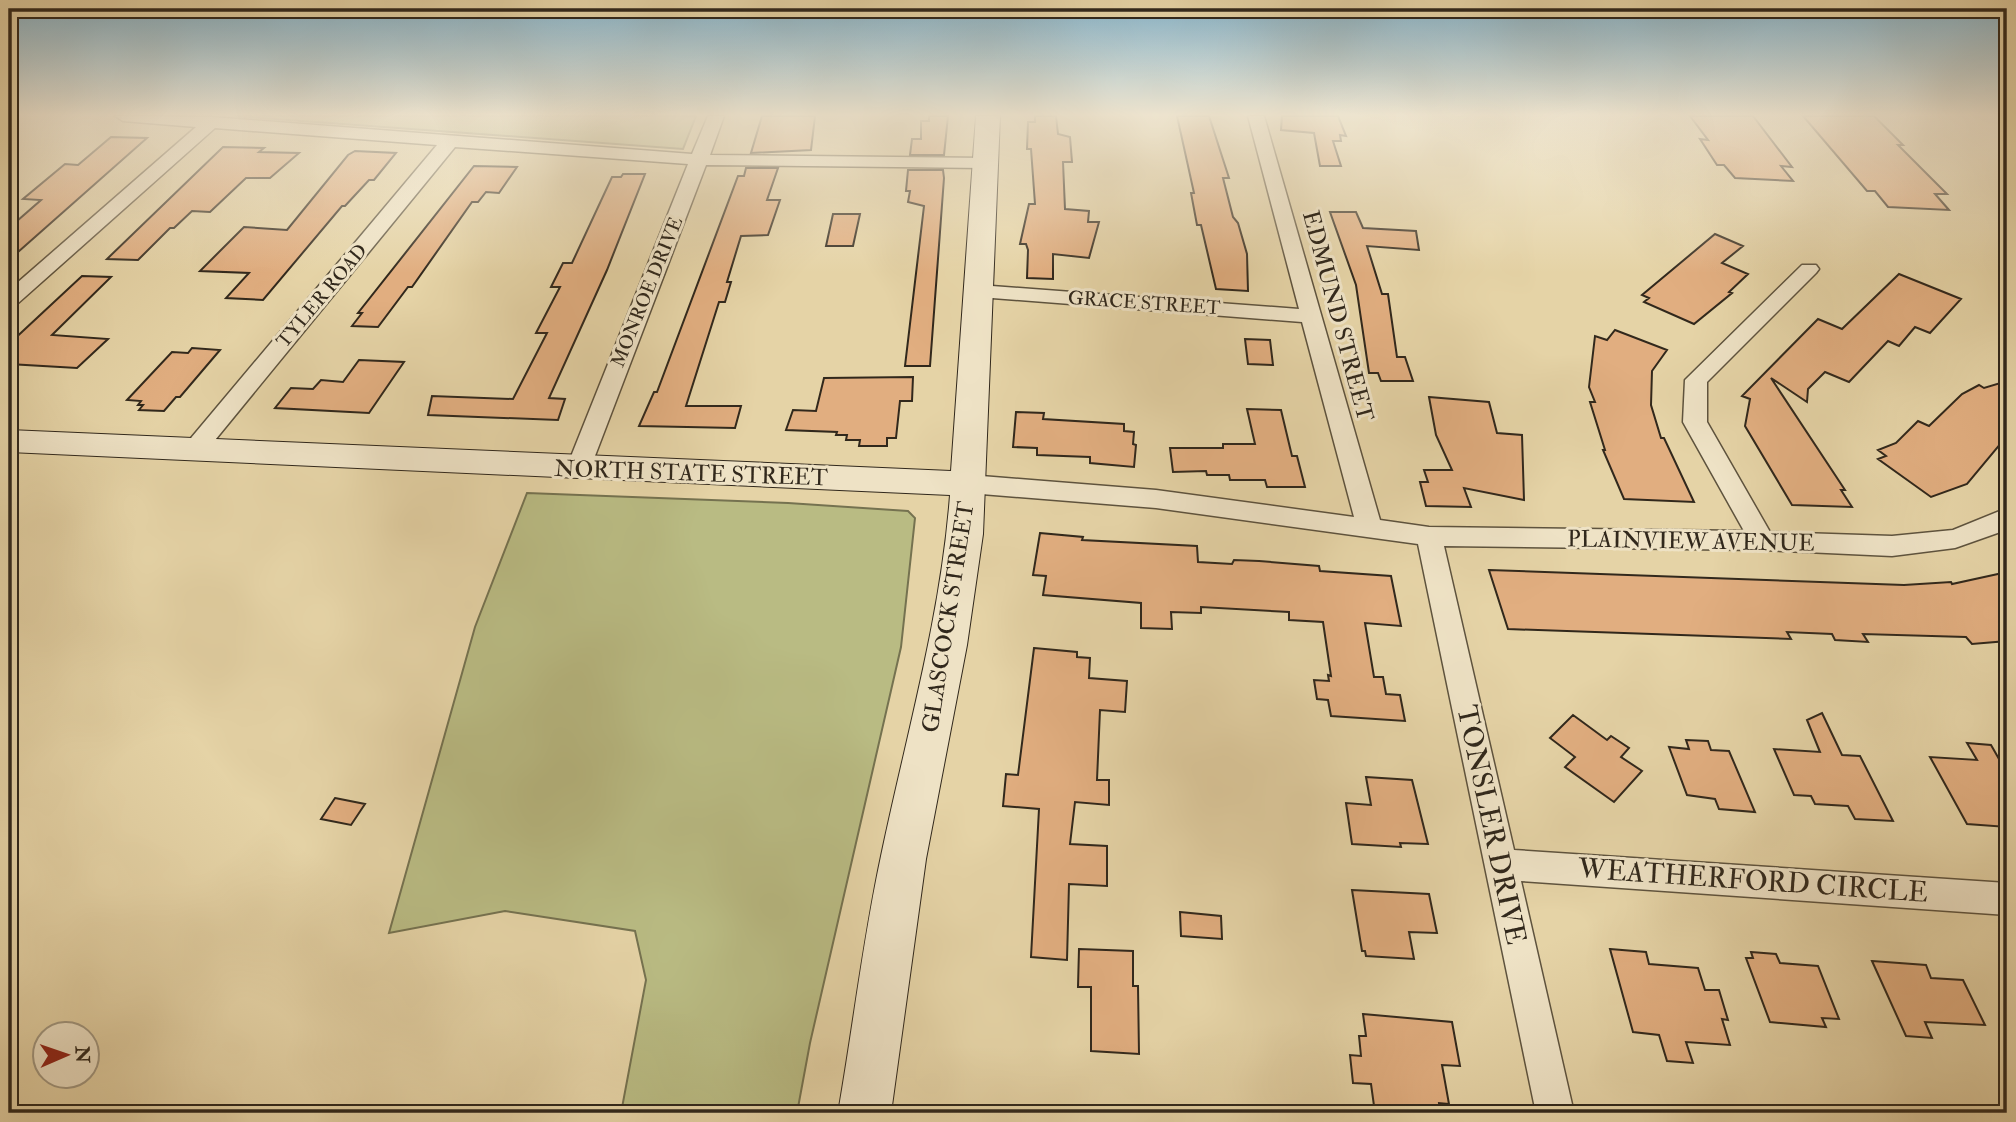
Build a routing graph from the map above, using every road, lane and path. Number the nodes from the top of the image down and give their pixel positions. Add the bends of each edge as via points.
1 (160, 168) edge
2 (427, 168) edge
3 (696, 168) edge
4 (985, 168) edge
5 (1270, 168) edge
6 (1809, 269) dead end
7 (979, 291) junction
8 (9, 302) edge
9 (1309, 316) junction
10 (9, 441) edge
11 (194, 450) junction
12 (578, 469) junction
13 (969, 484) junction
14 (2007, 517) edge
15 (1370, 529) junction
16 (1429, 536) junction
17 (1762, 541) junction
18 (1499, 863) junction
19 (2007, 899) edge
20 (865, 1113) edge
21 (1555, 1113) edge

1 - 8 street
2 - 11 street, TYLER ROAD
3 - 12 street, MONROE DRIVE
4 - 7 street, GLASCOCK STREET
5 - 9 street, EDMUND STREET
6 - 17 street via 1696,380 1695,422
7 - 9 street, GRACE STREET
7 - 13 street, GLASCOCK STREET
9 - 15 street, EDMUND STREET
10 - 11 street, NORTH STATE STREET
11 - 12 street, NORTH STATE STREET
12 - 13 street, NORTH STATE STREET
13 - 15 street, NORTH STATE STREET via 1156,499
13 - 20 street, GLASCOCK STREET via 959,582 904,859
14 - 17 street, PLAINVIEW AVENUE via 1955,539 1892,546
15 - 16 street, PLAINVIEW AVENUE
16 - 17 street, PLAINVIEW AVENUE
16 - 18 street, TONSLER DRIVE
18 - 19 street, WEATHERFORD CIRCLE
18 - 21 street, TONSLER DRIVE

